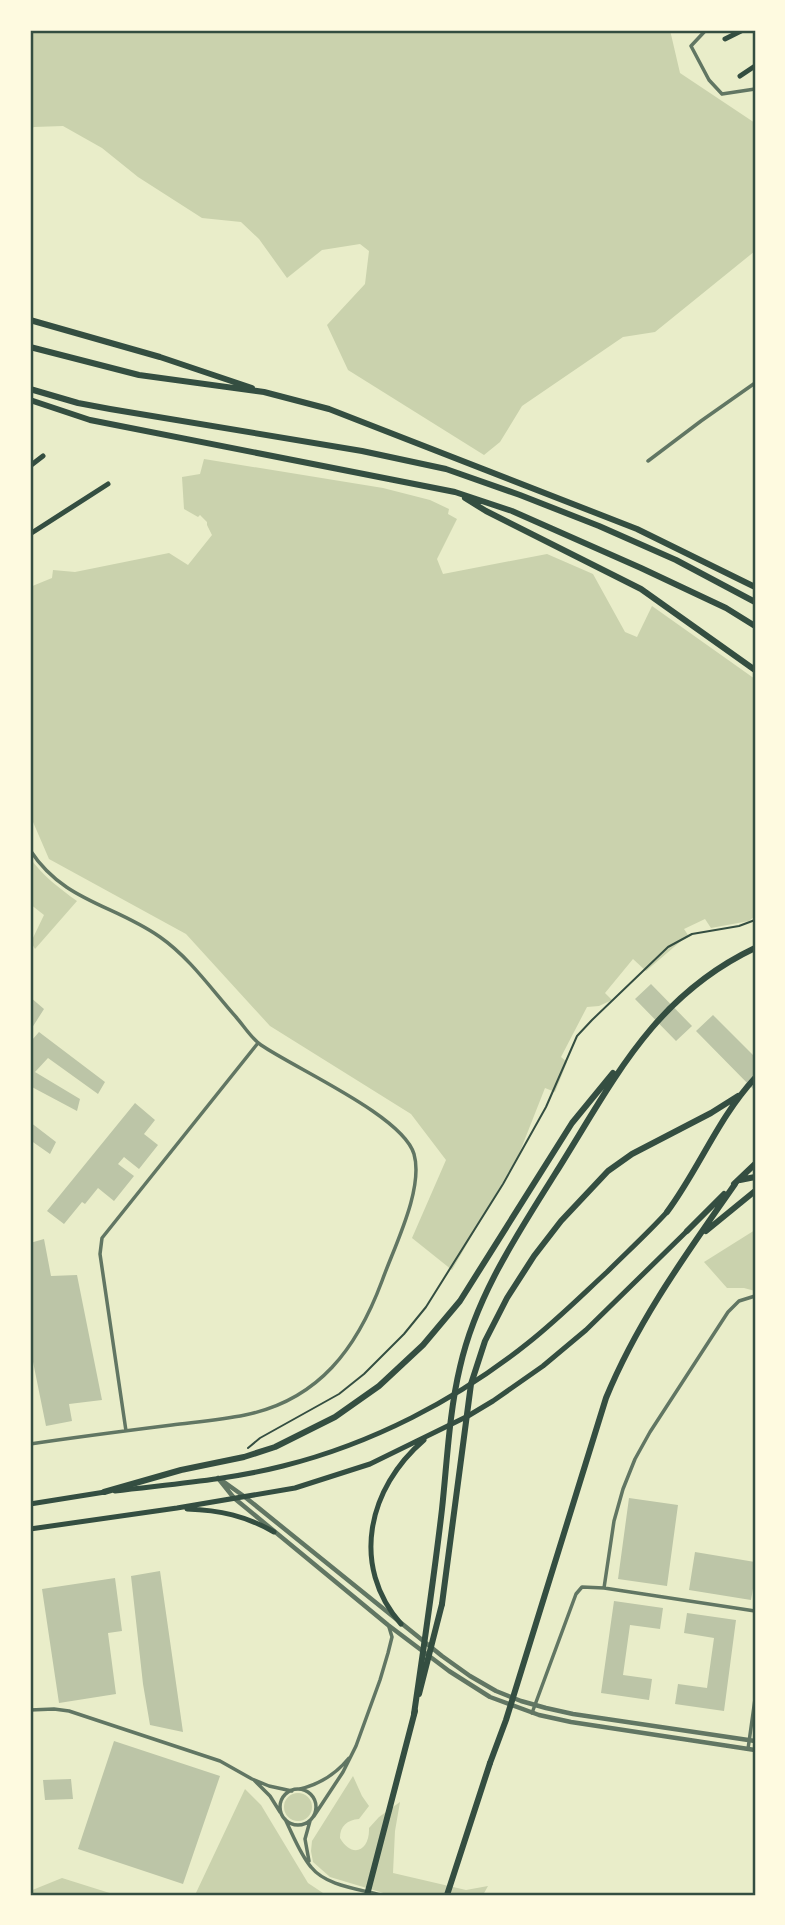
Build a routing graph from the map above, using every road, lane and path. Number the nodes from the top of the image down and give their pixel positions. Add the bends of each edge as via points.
1 (706, 30) edge
2 (743, 30) edge
3 (725, 39) dead end
4 (755, 66) edge
5 (740, 76) dead end
6 (755, 89) edge
7 (30, 320) edge
8 (30, 347) edge
9 (755, 383) edge
10 (30, 389) edge
11 (264, 392) junction
12 (30, 400) edge
13 (43, 456) dead end
14 (648, 461) dead end
15 (30, 466) edge
16 (108, 484) dead end
17 (455, 492) junction
18 (30, 534) edge
19 (755, 587) edge
20 (755, 603) edge
21 (755, 626) edge
22 (755, 670) edge
23 (30, 850) edge
24 (755, 920) edge
25 (755, 948) edge
26 (258, 1043) junction
27 (629, 1056) junction
28 (755, 1078) edge
29 (738, 1096) junction
30 (755, 1164) edge
31 (755, 1177) edge
32 (737, 1182) junction
33 (755, 1191) edge
34 (667, 1212) joint
35 (687, 1231) joint
36 (699, 1237) junction
37 (755, 1296) edge
38 (126, 1431) junction
39 (432, 1433) junction
40 (30, 1444) edge
41 (244, 1451) dead end
42 (218, 1478) junction
43 (104, 1492) junction
44 (245, 1496) junction
45 (234, 1498) junction
46 (30, 1504) edge
47 (177, 1508) junction
48 (30, 1529) edge
49 (274, 1532) junction
50 (604, 1588) junction
51 (755, 1611) edge
52 (401, 1624) junction
53 (388, 1625) junction
54 (755, 1699) edge
55 (534, 1705) junction
56 (30, 1710) edge
57 (532, 1713) junction
58 (414, 1714) junction
59 (752, 1740) edge
60 (748, 1749) junction
61 (755, 1750) edge
62 (352, 1754) junction
63 (252, 1779) junction
64 (294, 1790) junction
65 (283, 1816) junction
66 (312, 1818) junction
67 (312, 1869) junction
68 (367, 1895) edge
69 (382, 1895) edge
70 (447, 1895) edge

1 - 6 street via 691,46 709,80 722,94
2 - 3 main road
4 - 5 main road
7 - 11 highway
8 - 11 highway via 139,375
9 - 14 street
10 - 20 highway via 78,403 446,469 610,531
11 - 19 highway via 329,409 580,505
12 - 17 highway via 90,420
13 - 15 main road
16 - 18 main road
17 - 21 highway via 512,511 629,563
17 - 22 highway via 641,589
23 - 26 street via 64,887 147,928 174,947
24 - 41 path via 692,934 668,947 592,1020 578,1036 509,1173 426,1307 364,1374 339,1394
25 - 27 highway via 692,988
26 - 38 street via 102,1238 100,1254
26 - 38 street via 397,1129 414,1153 413,1196 368,1315 347,1352 320,1380 288,1400 245,1415
27 - 43 highway via 572,1123 453,1311 379,1386 335,1417 275,1447
27 - 58 highway via 538,1202 474,1322 456,1387
28 - 29 highway
29 - 34 highway
29 - 58 highway via 620,1162 598,1181 534,1256 494,1320 468,1401 442,1604
30 - 32 highway
31 - 32 highway
32 - 35 highway
32 - 36 highway
33 - 36 highway
34 - 42 main road via 551,1324 440,1402 330,1452
35 - 39 main road via 543,1366 493,1401
36 - 70 highway via 630,1343 606,1398
37 - 50 street via 739,1301 728,1312 642,1446 618,1506
38 - 40 street
39 - 44 main road via 345,1473
39 - 52 main road via 408,1455 391,1480 370,1535 377,1583
42 - 43 main road
42 - 44 street
42 - 45 street
43 - 46 main road
44 - 45 main road
44 - 52 street
45 - 47 main road
45 - 49 street
47 - 48 main road
47 - 49 main road via 223,1511
49 - 53 street
50 - 51 street
50 - 55 street via 578,1590
52 - 55 street via 485,1685
53 - 57 street via 477,1690
53 - 62 street via 392,1636 388,1653
54 - 59 street
55 - 57 street
55 - 59 street
56 - 63 street via 69,1711 220,1761
57 - 60 street
58 - 68 highway
59 - 60 street
60 - 61 street
62 - 64 street via 328,1778
62 - 66 street
63 - 64 street
63 - 65 street
64 - 65 street via 281,1803
64 - 66 street via 307,1792 314,1800
65 - 66 street via 300,1825
65 - 67 street
66 - 67 street via 304,1846
67 - 69 street via 332,1881

